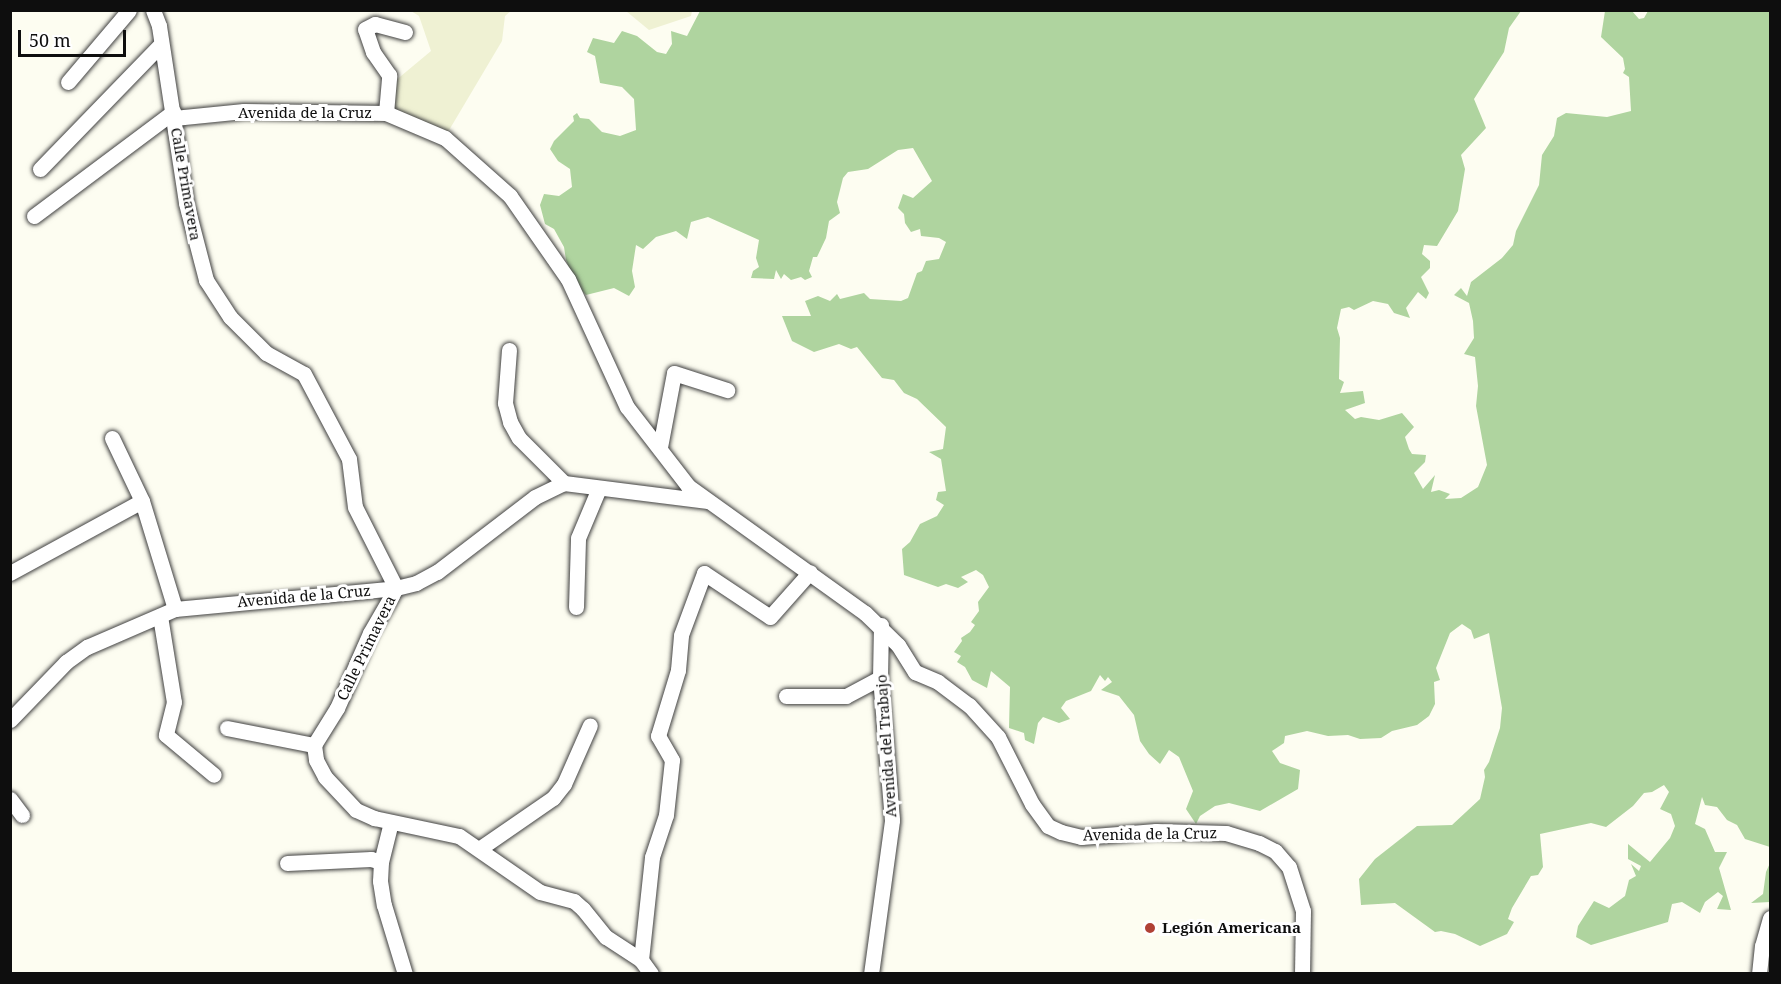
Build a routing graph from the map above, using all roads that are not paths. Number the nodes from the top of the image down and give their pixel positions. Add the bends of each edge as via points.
1 (129, 10) edge
2 (153, 10) edge
3 (405, 32) dead end
4 (160, 45) junction
5 (68, 82) dead end
6 (386, 113) junction
7 (173, 115) junction
8 (40, 169) dead end
9 (34, 216) dead end
10 (509, 350) dead end
11 (727, 390) dead end
12 (112, 438) dead end
13 (660, 447) junction
14 (564, 483) junction
15 (599, 488) junction
16 (142, 501) junction
17 (709, 501) junction
18 (810, 572) junction
19 (10, 573) edge
20 (396, 588) junction
21 (576, 607) dead end
22 (175, 609) junction
23 (160, 616) junction
24 (880, 625) junction
25 (880, 678) junction
26 (786, 696) dead end
27 (10, 720) edge
28 (590, 725) dead end
29 (227, 728) dead end
30 (314, 745) junction
31 (214, 774) dead end
32 (10, 799) edge
33 (22, 815) dead end
34 (391, 822) junction
35 (479, 849) junction
36 (287, 862) dead end
37 (381, 862) junction
38 (1770, 918) edge
39 (641, 960) junction
40 (405, 974) edge
41 (651, 974) edge
42 (871, 974) edge
43 (1302, 974) edge
44 (1759, 974) edge

1 - 5 street
2 - 4 street, Calle Primavera
3 - 6 street via 375,24 365,28 373,52 389,75
4 - 7 street, Calle Primavera
4 - 8 street
6 - 7 street, Avenida de la Cruz via 244,111
6 - 13 street, Avenida de la Cruz via 445,138 510,196 568,279 627,407
7 - 9 street
7 - 20 street, Calle Primavera via 186,203 206,280 230,317 266,352 304,374 349,459 355,507
10 - 14 street via 505,403 510,422 519,438
11 - 13 street via 674,373
12 - 16 street
13 - 17 street, Avenida de la Cruz via 688,486
14 - 15 street, Avenida de la Cruz
14 - 20 street, Avenida de la Cruz via 536,497 437,572
15 - 17 street, Avenida de la Cruz
15 - 21 street via 578,538
16 - 19 street
16 - 22 street
17 - 18 street, Avenida de la Cruz
18 - 24 street, Avenida de la Cruz
18 - 39 street via 770,617 704,573 681,635 678,670 658,736 672,760 666,815 652,857
20 - 22 street, Avenida de la Cruz
20 - 30 street, Calle Primavera via 370,633 337,708
22 - 23 street, Avenida de la Cruz
23 - 27 street, Avenida de la Cruz via 87,647 66,662
23 - 31 street via 174,702 166,735
24 - 25 street, Avenida del Trabajo
24 - 43 street, Avenida de la Cruz via 915,672 938,682 969,705 998,737 1032,804 1048,826 1081,837 1156,831 1226,833 1275,851 1289,867 1303,911
25 - 26 street via 846,696
25 - 42 street, Avenida del Trabajo via 892,820
28 - 35 street via 564,784 553,798
29 - 30 street
30 - 34 street via 316,760 339,795 356,810
32 - 33 street
34 - 35 street via 459,836
34 - 37 street
35 - 39 street via 540,892 574,901 606,937
36 - 37 street
37 - 40 street via 384,905
38 - 44 street
39 - 41 street

